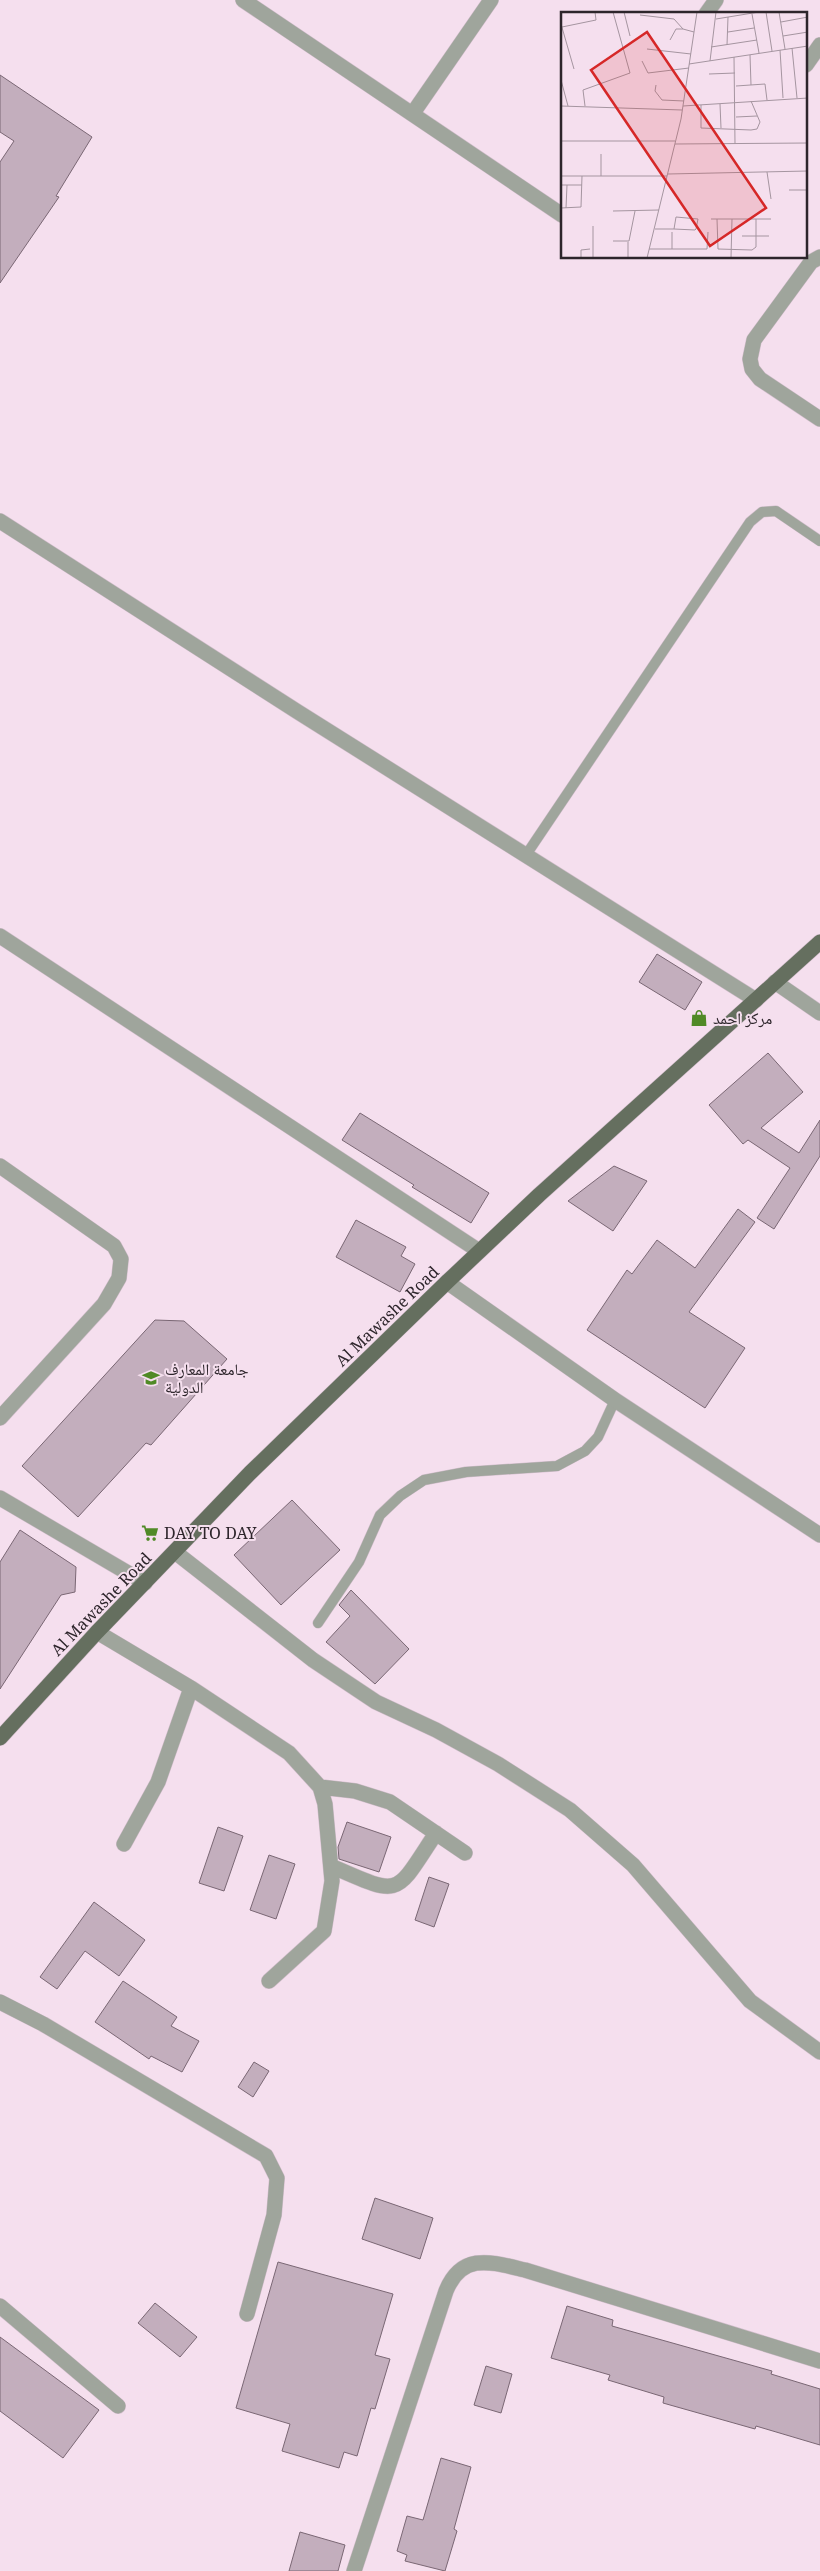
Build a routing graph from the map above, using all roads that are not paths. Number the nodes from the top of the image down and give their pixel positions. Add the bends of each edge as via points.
1 (243, 0) edge
2 (491, 0) edge
3 (716, 0) edge
4 (707, 12) edge
5 (820, 45) edge
6 (808, 62) edge
7 (413, 113) junction
8 (561, 214) edge
9 (820, 256) edge
10 (820, 420) edge
11 (0, 521) edge
12 (820, 541) edge
13 (526, 855) junction
14 (0, 936) edge
15 (820, 942) edge
16 (775, 982) junction
17 (756, 1000) junction
18 (820, 1013) edge
19 (0, 1166) edge
20 (479, 1252) junction
21 (447, 1282) junction
22 (615, 1400) junction
23 (0, 1418) edge
24 (0, 1498) edge
25 (820, 1535) edge
26 (175, 1552) junction
27 (146, 1583) junction
28 (318, 1623) dead end
29 (97, 1632) junction
30 (191, 1688) junction
31 (0, 1738) edge
32 (320, 1787) junction
33 (436, 1833) junction
34 (124, 1844) dead end
35 (466, 1853) dead end
36 (331, 1866) junction
37 (269, 1981) dead end
38 (0, 2002) edge
39 (820, 2052) edge
40 (0, 2306) edge
41 (247, 2314) dead end
42 (820, 2361) edge
43 (118, 2406) dead end
44 (354, 2571) edge

1 - 7 street
2 - 7 street
3 - 4 street
5 - 6 street
7 - 8 street
9 - 10 street via 811,262 754,340 750,358 752,369 760,379
11 - 13 street
12 - 13 lane via 776,511 762,512 750,522
13 - 17 street
14 - 20 street
15 - 16 main road, Al Mawashe Road
16 - 17 main road, Al Mawashe Road
16 - 18 street
17 - 20 main road, Al Mawashe Road
19 - 23 street via 114,1246 120,1259 119,1278 104,1304
20 - 21 main road, Al Mawashe Road
21 - 22 street
21 - 26 main road, Al Mawashe Road via 250,1473
22 - 25 street
22 - 28 lane via 598,1437 585,1452 557,1466 458,1473 424,1480 400,1496 380,1515 359,1562
24 - 27 street
26 - 27 main road, Al Mawashe Road
26 - 39 street via 313,1660 376,1702 498,1764 570,1810 633,1865 750,2000
27 - 29 main road, Al Mawashe Road
29 - 30 street
29 - 31 main road, Al Mawashe Road
30 - 32 street via 289,1753
30 - 34 street via 158,1782
32 - 33 street via 355,1791 390,1802
32 - 36 street via 325,1804
33 - 35 street
33 - 36 street via 405,1881 391,1888
36 - 37 street via 332,1882 324,1931
38 - 41 street via 43,2024 266,2156 277,2178 274,2215
40 - 43 street
42 - 44 street via 525,2270 488,2262 470,2264 452,2275

